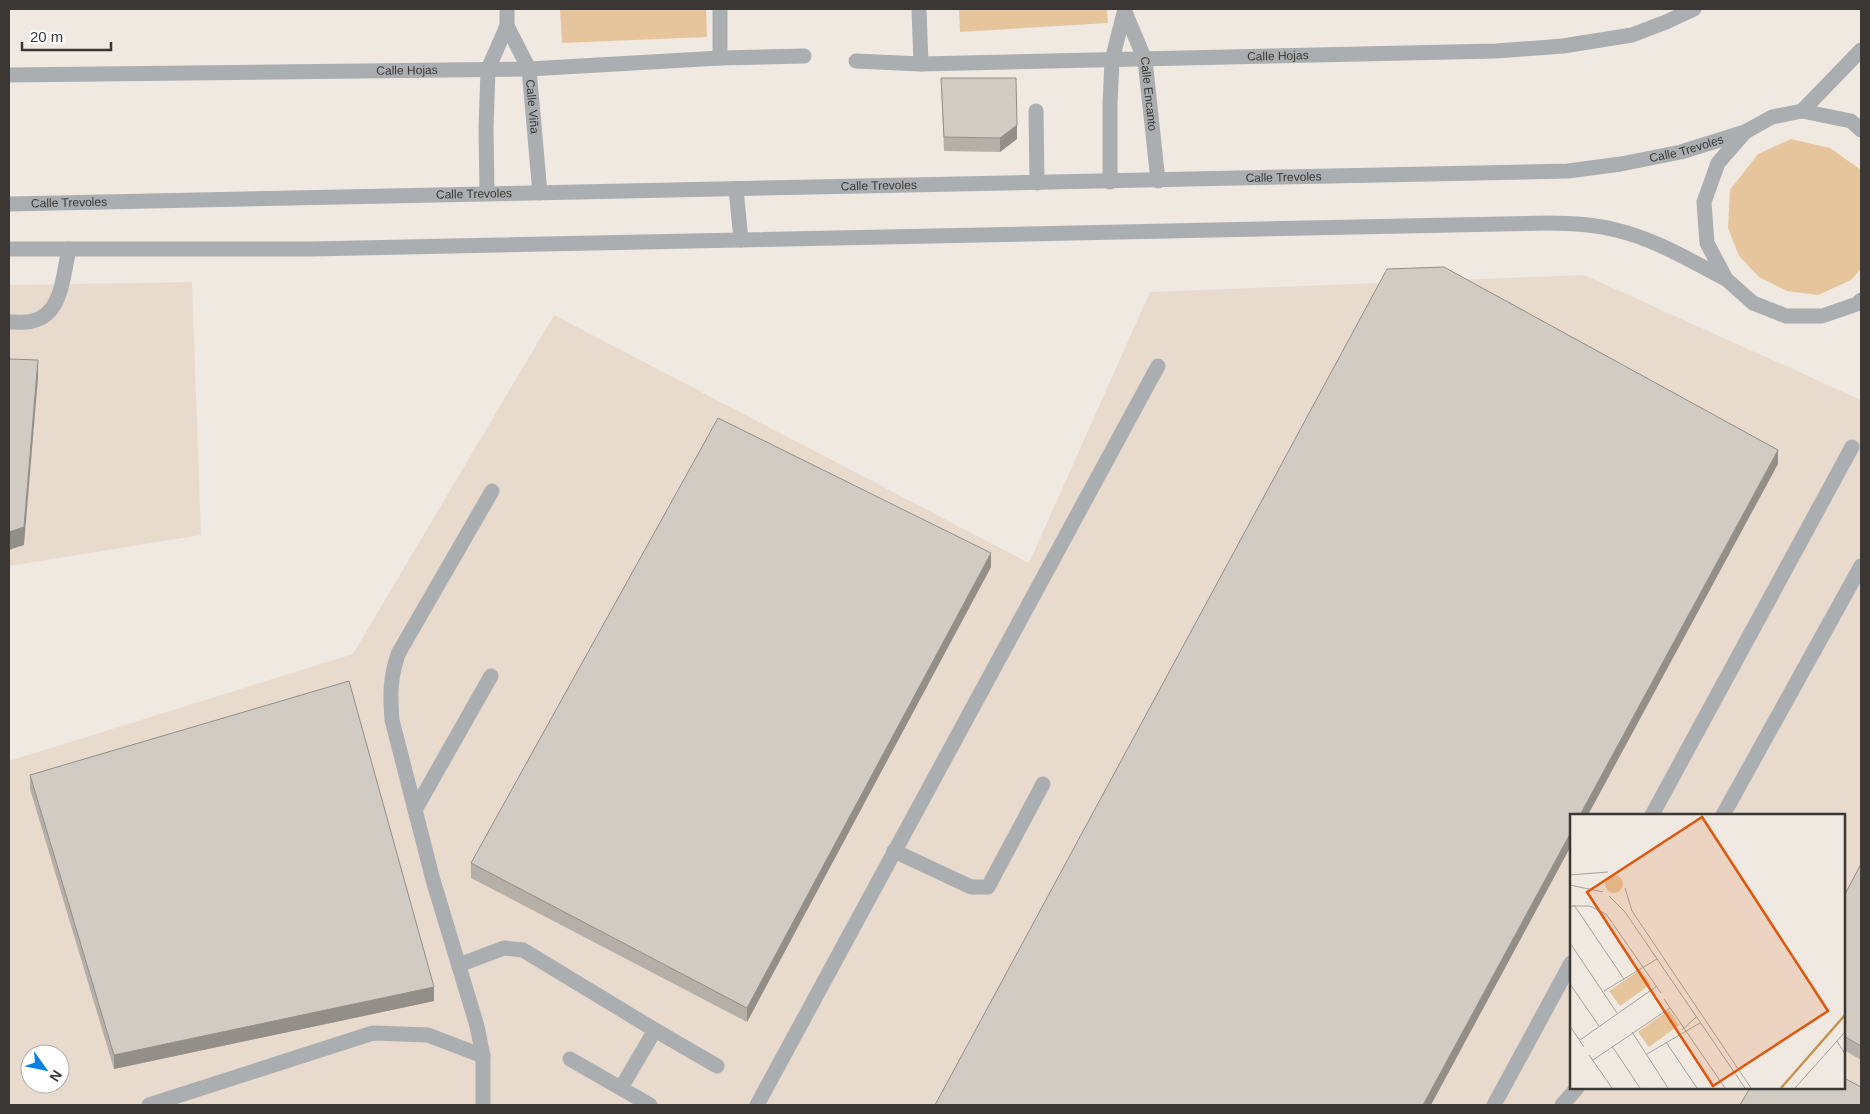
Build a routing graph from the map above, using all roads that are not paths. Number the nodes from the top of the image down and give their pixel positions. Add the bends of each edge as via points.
1 (507, 9) edge
2 (720, 9) edge
3 (919, 9) edge
4 (1694, 9) edge
5 (1125, 10) edge
6 (507, 26) junction
7 (1861, 50) edge
8 (804, 56) dead end
9 (720, 58) junction
10 (1112, 60) junction
11 (1145, 60) junction
12 (856, 62) dead end
13 (920, 64) junction
14 (488, 69) junction
15 (529, 70) junction
16 (9, 75) edge
17 (1802, 111) junction
18 (1036, 112) dead end
19 (1861, 130) edge
20 (1745, 132) junction
21 (1158, 181) junction
22 (1110, 182) junction
23 (1037, 183) junction
24 (736, 189) junction
25 (487, 193) junction
26 (540, 193) junction
27 (9, 204) edge
28 (741, 240) junction
29 (9, 249) edge
30 (69, 249) junction
31 (1726, 279) junction
32 (1861, 300) edge
33 (9, 322) edge
34 (1158, 366) dead end
35 (1852, 447) dead end
36 (492, 491) dead end
37 (1861, 566) edge
38 (492, 676) dead end
39 (1043, 784) dead end
40 (415, 810) junction
41 (1653, 814) edge
42 (1724, 814) edge
43 (894, 851) junction
44 (459, 965) junction
45 (1570, 965) edge
46 (654, 1030) junction
47 (483, 1056) junction
48 (570, 1059) dead end
49 (717, 1066) dead end
50 (621, 1088) junction
51 (1576, 1089) edge
52 (149, 1105) edge
53 (483, 1105) edge
54 (650, 1105) edge
55 (757, 1105) edge
56 (1494, 1105) edge
57 (1562, 1105) edge

1 - 6 street, Calle Viña
2 - 9 street
3 - 13 street
4 - 11 street, Calle Hojas via 1632,34 1562,46 1496,51
5 - 10 street, Calle Encanto
5 - 11 street, Calle Encanto
6 - 14 street, Calle Viña
6 - 15 street, Calle Viña
7 - 17 street
8 - 9 street, Calle Hojas
9 - 15 street, Calle Hojas
10 - 11 street, Calle Hojas
10 - 13 street, Calle Hojas
10 - 22 street, Calle Encanto
11 - 21 street, Calle Encanto
12 - 13 street, Calle Hojas
14 - 15 street, Calle Hojas
14 - 16 street, Calle Hojas
14 - 25 street, Calle Viña
15 - 26 street, Calle Viña
17 - 19 street via 1851,121
17 - 20 street via 1772,117
18 - 23 street
20 - 21 street, Calle Trevoles via 1681,152 1568,171
20 - 31 street via 1718,163 1704,202 1707,243
21 - 22 street, Calle Trevoles
22 - 23 street, Calle Trevoles
23 - 24 street, Calle Trevoles
24 - 26 street, Calle Trevoles
24 - 28 street
25 - 26 street, Calle Trevoles
25 - 27 street, Calle Trevoles
28 - 30 street via 311,249
28 - 31 street via 1583,224 1617,230 1657,244
29 - 30 street
30 - 33 street via 58,299 51,312 32,321
31 - 32 street via 1753,303 1786,316 1822,316
34 - 43 street
35 - 41 street
36 - 40 street via 398,654 391,676 392,720
37 - 42 street
38 - 40 street
39 - 43 street via 988,887 971,887
40 - 44 street
43 - 55 street
44 - 46 street via 504,948 524,950
44 - 47 street
45 - 56 street
46 - 49 street
46 - 50 street
47 - 52 street via 428,1034 373,1033
47 - 53 street
48 - 50 street
50 - 54 street
51 - 57 street

